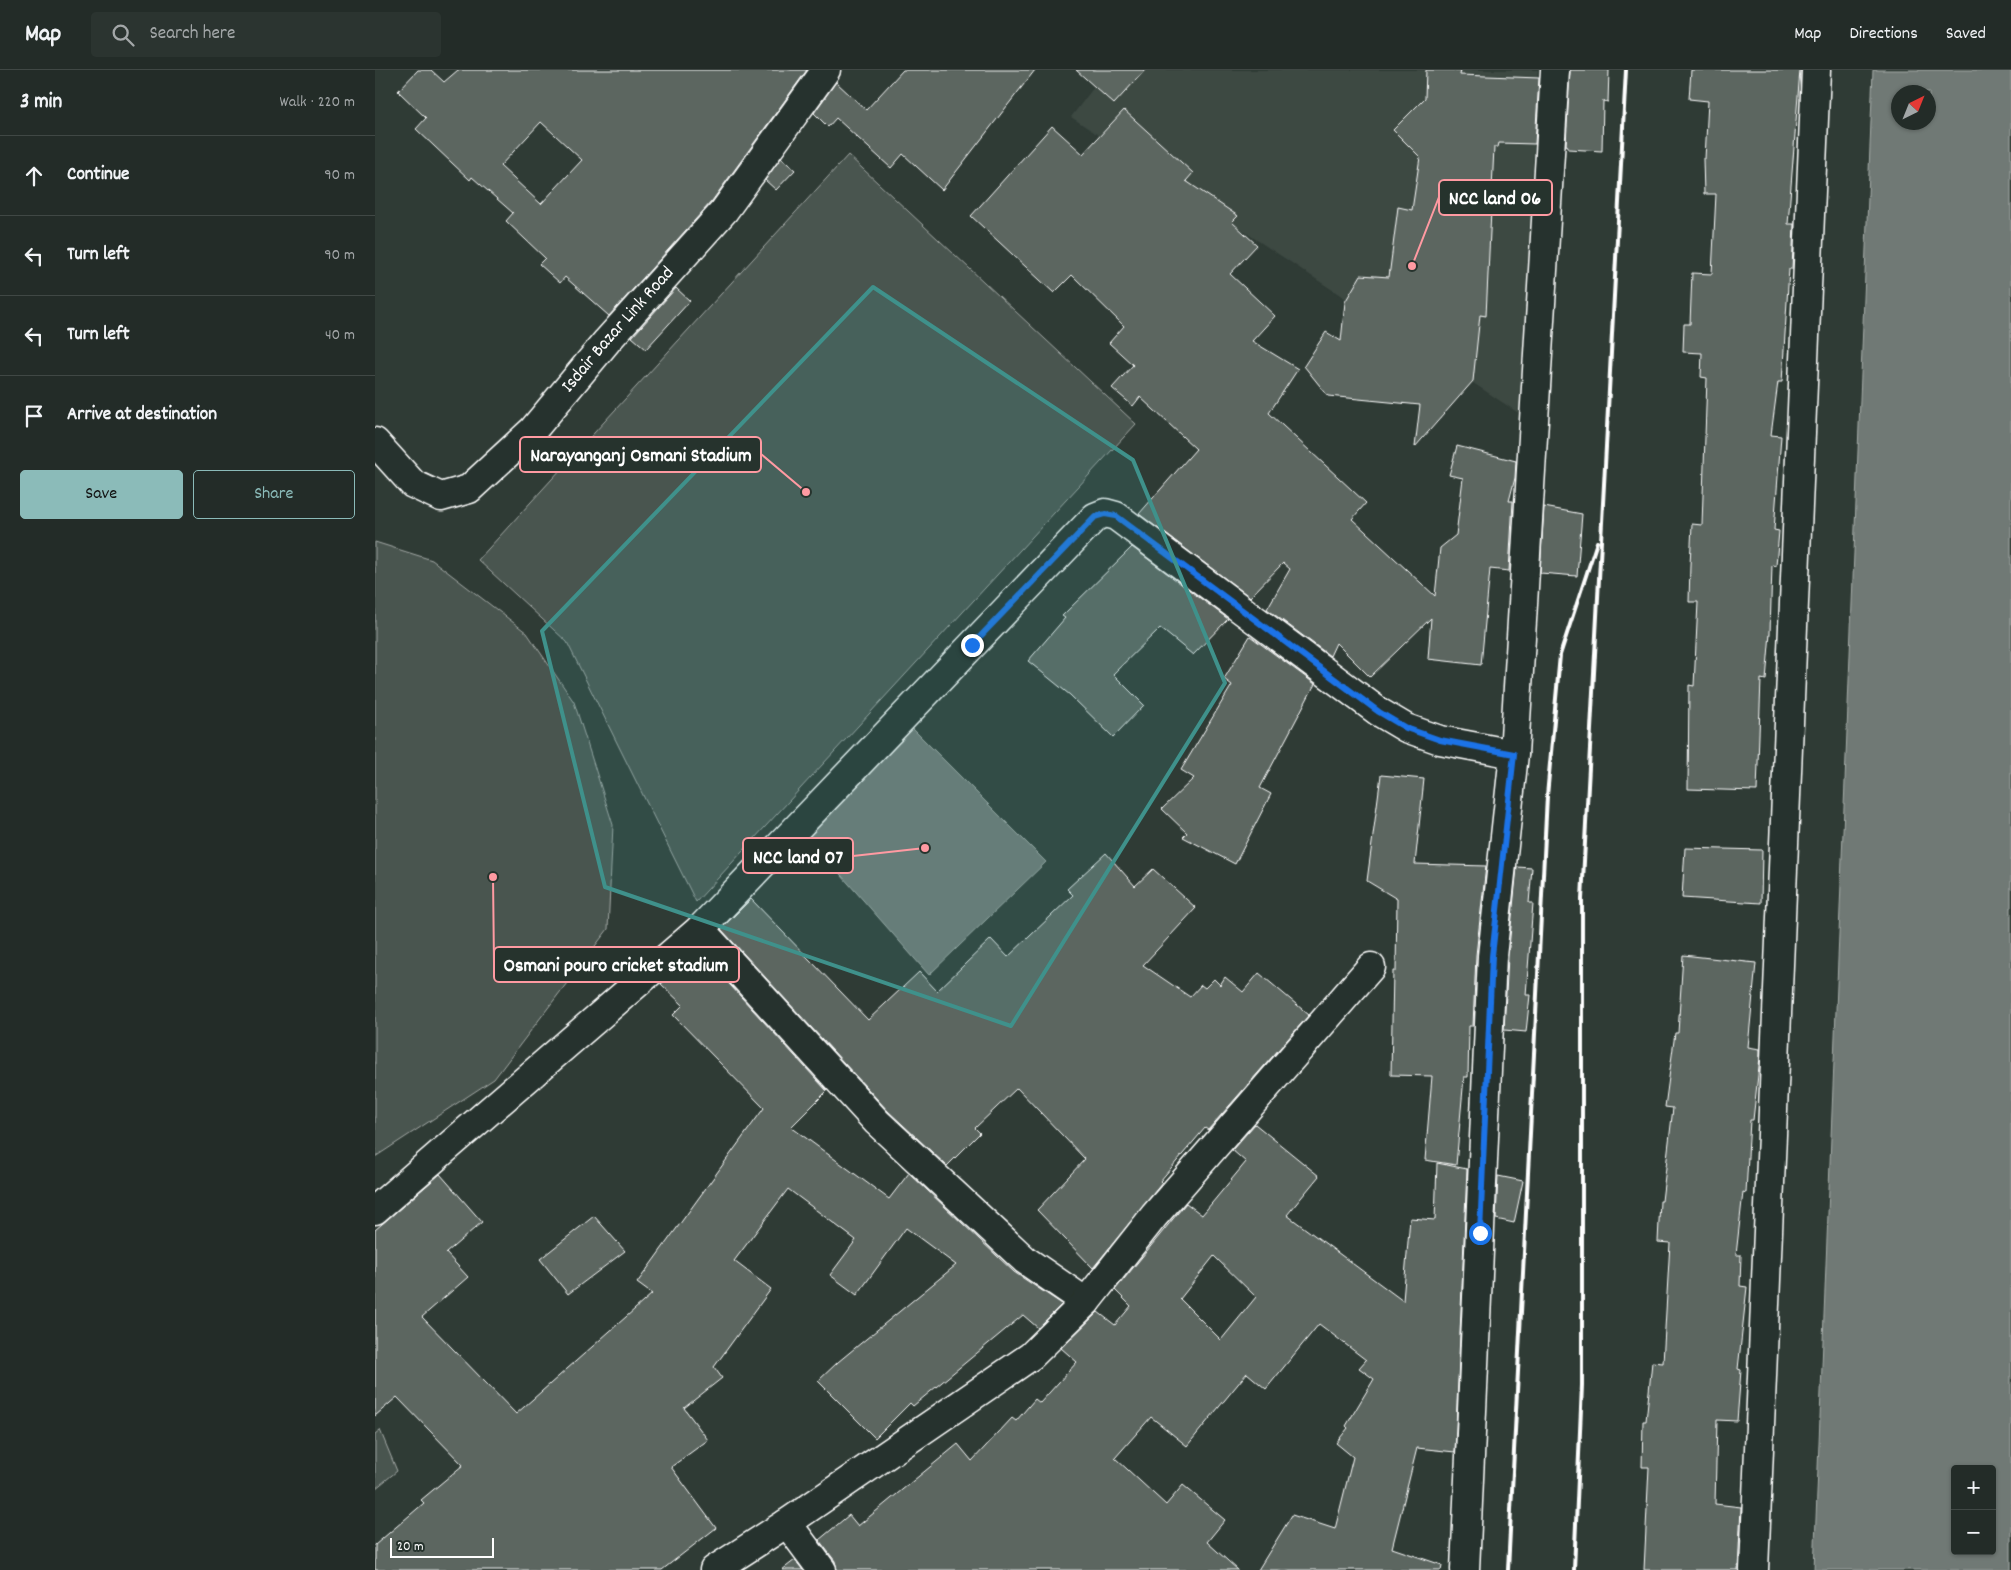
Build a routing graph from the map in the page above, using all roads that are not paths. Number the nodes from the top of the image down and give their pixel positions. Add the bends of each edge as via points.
1 (827, 70) edge
2 (1555, 70) edge
3 (1817, 70) edge
4 (375, 442) edge
5 (1514, 754) junction
6 (700, 929) junction
7 (1371, 967) dead end
8 (375, 1210) edge
9 (1085, 1302) junction
10 (787, 1522) junction
11 (715, 1570) edge
12 (822, 1570) edge
13 (1465, 1570) edge
14 (1754, 1570) edge

1 - 4 street, Isdair Bazar Link Road via 724,211 607,341 533,430 469,489 441,497 413,484
2 - 5 street
3 - 14 street
5 - 6 street via 1440,740 1406,728 1379,712 1116,516 1105,514 1095,517
5 - 13 street via 1492,956
6 - 8 street
6 - 9 street via 877,1122 1025,1260
7 - 9 street via 1154,1216
9 - 10 street via 1031,1356
10 - 11 street
10 - 12 street

